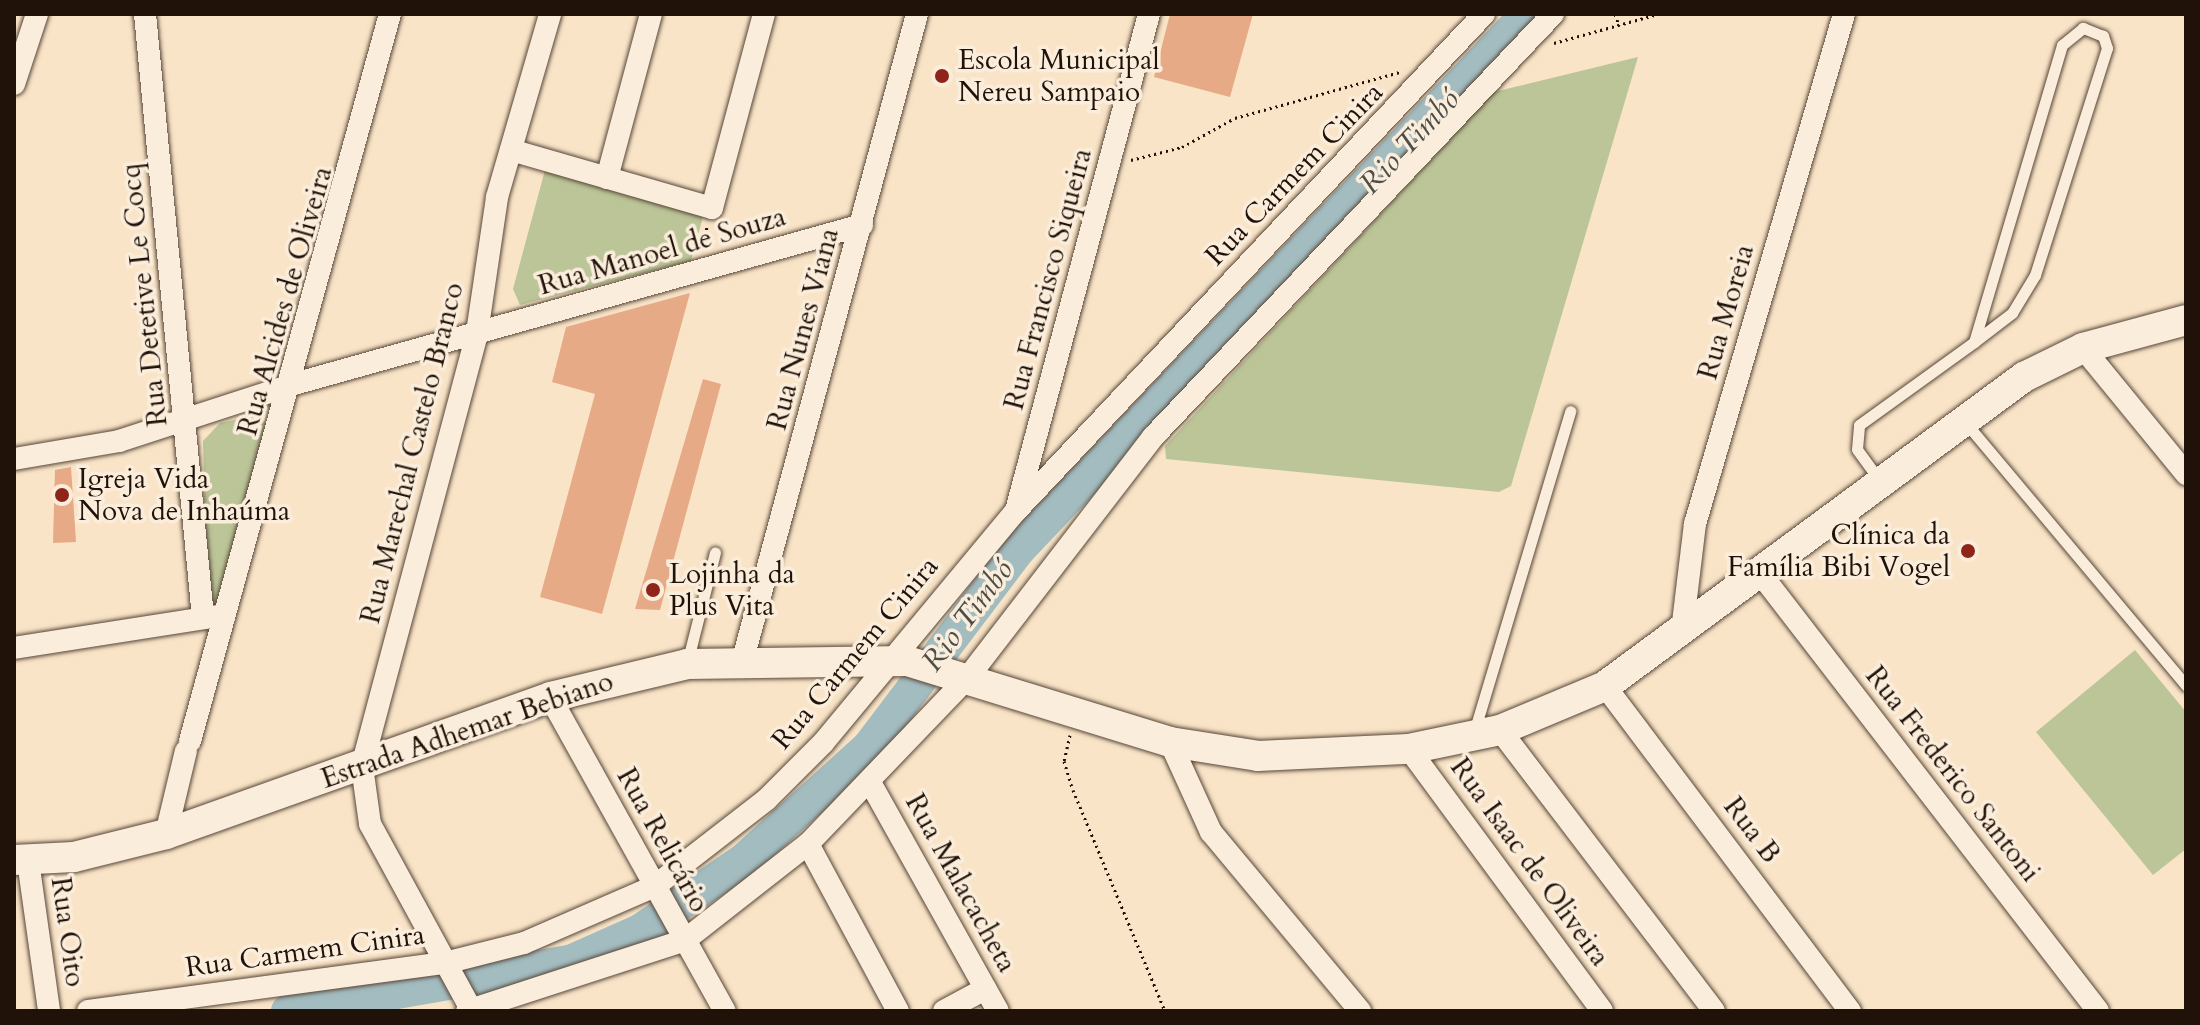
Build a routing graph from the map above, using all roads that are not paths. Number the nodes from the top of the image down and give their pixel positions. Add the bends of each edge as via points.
1 (37, 14) edge
2 (145, 14) edge
3 (390, 14) edge
4 (550, 14) edge
5 (651, 14) edge
6 (764, 14) edge
7 (917, 14) edge
8 (1149, 14) edge
9 (1484, 14) edge
10 (1553, 14) edge
11 (1844, 14) edge
12 (14, 84) edge
13 (511, 150) junction
14 (607, 178) junction
15 (862, 225) junction
16 (2186, 320) edge
17 (477, 333) junction
18 (1974, 342) junction
19 (2083, 348) junction
20 (294, 384) junction
21 (1570, 411) dead end
22 (1962, 418) junction
23 (188, 421) junction
24 (14, 459) edge
25 (2186, 474) edge
26 (1880, 481) junction
27 (1015, 512) junction
28 (715, 552) dead end
29 (1760, 573) junction
30 (227, 615) junction
31 (203, 618) junction
32 (1682, 631) junction
33 (14, 648) edge
34 (743, 659) junction
35 (898, 660) junction
36 (687, 664) junction
37 (960, 674) junction
38 (2186, 685) edge
39 (1605, 686) junction
40 (550, 697) junction
41 (1486, 733) junction
42 (1170, 742) junction
43 (1409, 749) junction
44 (362, 766) junction
45 (871, 784) junction
46 (166, 834) junction
47 (808, 844) junction
48 (21, 861) edge
49 (658, 892) junction
50 (682, 935) junction
51 (447, 966) junction
52 (985, 989) junction
53 (469, 1008) edge
54 (49, 1011) edge
55 (88, 1011) edge
56 (725, 1011) edge
57 (898, 1011) edge
58 (944, 1011) edge
59 (998, 1011) edge
60 (1360, 1011) edge
61 (1602, 1011) edge
62 (1714, 1011) edge
63 (1850, 1011) edge
64 (2098, 1011) edge

1 - 12 street
2 - 23 street, Rua Detetive Le Cocq
3 - 20 street, Rua Alcides de Oliveira
4 - 13 street, Rua Marechal Castelo Branco
5 - 14 street
6 - 14 street via 712,208
7 - 15 street, Rua Nunes Viana
8 - 27 street, Rua Francisco Siqueira
9 - 27 street, Rua Carmem Cinira
10 - 37 street via 1153,437
11 - 32 street, Rua Moreia via 1695,524
13 - 14 street
13 - 17 street, Rua Marechal Castelo Branco
15 - 17 street, Rua Manoel de Souza
15 - 34 street, Rua Nunes Viana
16 - 19 main road, Estrada Adhemar Bebiano
17 - 20 street, Rua Manoel de Souza
17 - 44 street, Rua Marechal Castelo Branco
18 - 18 lane via 2012,313 2035,275 2107,48 2103,36 2083,28 2062,45
18 - 26 lane via 1854,431
19 - 22 main road, Estrada Adhemar Bebiano
19 - 25 street
20 - 23 street, Rua Manoel de Souza
20 - 30 street, Rua Alcides de Oliveira
21 - 41 lane
22 - 26 main road, Estrada Adhemar Bebiano
22 - 38 lane
23 - 24 street, Rua Manoel de Souza via 75,451
23 - 31 street, Rua Detetive Le Cocq
26 - 29 main road, Estrada Adhemar Bebiano
27 - 35 street, Rua Carmem Cinira
28 - 36 lane
29 - 32 main road, Estrada Adhemar Bebiano
29 - 64 street, Rua Frederico Santoni
30 - 31 street
30 - 46 street, Rua Alcides de Oliveira
31 - 33 street
32 - 39 main road, Estrada Adhemar Bebiano
34 - 35 main road, Estrada Adhemar Bebiano
34 - 36 main road, Estrada Adhemar Bebiano
35 - 37 main road, Estrada Adhemar Bebiano
35 - 49 street, Rua Carmem Cinira via 767,799
36 - 40 main road, Estrada Adhemar Bebiano
37 - 42 main road, Estrada Adhemar Bebiano
37 - 45 street
39 - 41 main road, Estrada Adhemar Bebiano
39 - 63 street, Rua B
40 - 44 main road, Estrada Adhemar Bebiano
40 - 49 street, Rua Relicário
41 - 43 main road, Estrada Adhemar Bebiano
41 - 62 street
42 - 43 main road, Estrada Adhemar Bebiano via 1258,756
42 - 60 street via 1211,832
43 - 61 street, Rua Isaac de Oliveira
44 - 46 main road, Estrada Adhemar Bebiano
44 - 51 street via 370,824
45 - 47 street
45 - 52 street, Rua Malacacheta
46 - 48 main road, Estrada Adhemar Bebiano
47 - 50 street
47 - 57 street
48 - 54 street, Rua Oito
49 - 50 street, Rua Relicário
49 - 51 street, Rua Carmem Cinira
50 - 53 street
50 - 56 street, Rua Relicário
51 - 53 street
51 - 55 street, Rua Carmem Cinira
52 - 58 street
52 - 59 street, Rua Malacacheta

